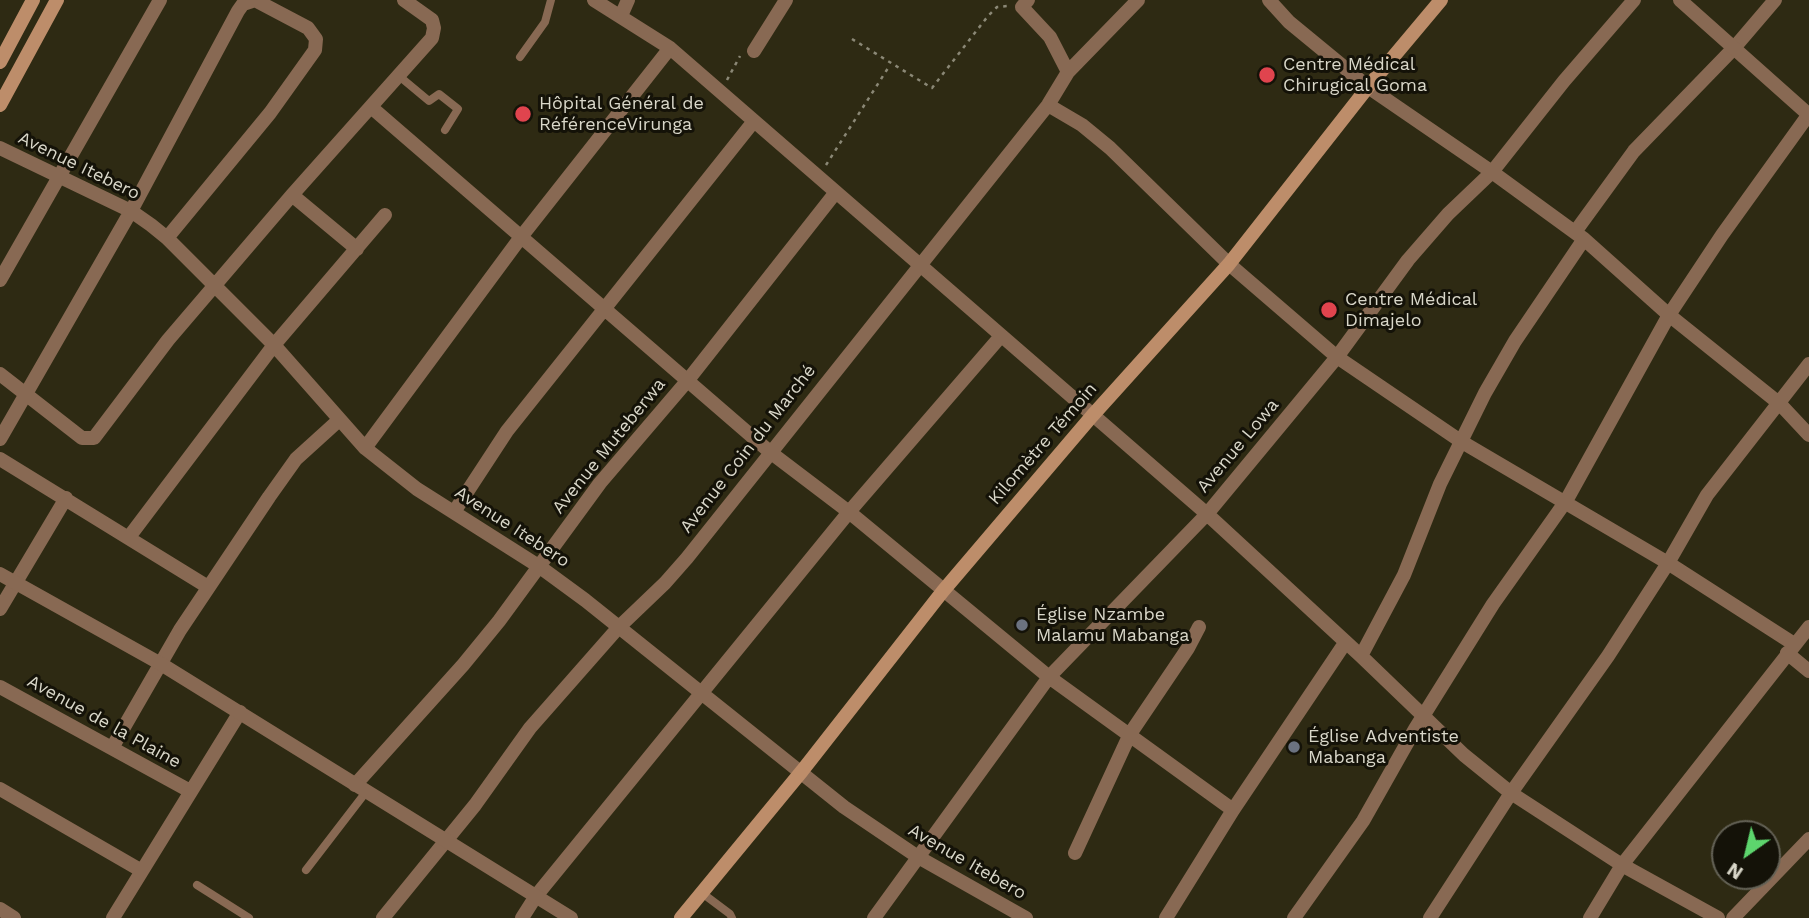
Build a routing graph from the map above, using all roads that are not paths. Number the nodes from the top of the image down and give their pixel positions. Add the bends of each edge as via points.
1 (33, 0) edge
2 (57, 0) edge
3 (160, 0) edge
4 (404, 0) edge
5 (551, 0) edge
6 (594, 0) edge
7 (628, 0) edge
8 (786, 0) edge
9 (1138, 0) edge
10 (1269, 0) edge
11 (1441, 0) edge
12 (1634, 0) edge
13 (1680, 0) edge
14 (1775, 0) edge
15 (1025, 4) edge
16 (621, 16) junction
17 (1734, 47) junction
18 (670, 48) junction
19 (754, 51) road end
20 (520, 57) dead end
21 (0, 62) edge
22 (0, 69) edge
23 (1068, 72) junction
24 (16, 76) junction
25 (399, 76) junction
26 (1368, 87) junction
27 (0, 105) edge
28 (1048, 105) junction
29 (371, 107) junction
30 (1809, 114) edge
31 (754, 121) junction
32 (446, 130) dead end
33 (0, 148) edge
34 (1492, 172) junction
35 (60, 176) junction
36 (836, 192) junction
37 (292, 195) junction
38 (131, 211) junction
39 (385, 215) dead end
40 (1579, 236) junction
41 (521, 237) junction
42 (167, 238) junction
43 (357, 249) junction
44 (1229, 264) junction
45 (919, 266) junction
46 (0, 280) edge
47 (215, 287) junction
48 (603, 309) junction
49 (1669, 316) junction
50 (1001, 336) junction
51 (274, 345) junction
52 (1337, 357) junction
53 (1809, 364) edge
54 (0, 374) edge
55 (688, 380) junction
56 (24, 393) junction
57 (1780, 404) junction
58 (1091, 416) junction
59 (339, 420) junction
60 (1809, 435) edge
61 (0, 439) edge
62 (1462, 442) junction
63 (365, 448) junction
64 (770, 452) junction
65 (0, 459) edge
66 (66, 498) junction
67 (1566, 501) junction
68 (454, 512) junction
69 (849, 512) junction
70 (1206, 514) junction
71 (129, 537) junction
72 (1668, 563) junction
73 (540, 567) junction
74 (0, 574) edge
75 (16, 583) junction
76 (208, 587) junction
77 (943, 591) junction
78 (0, 609) edge
79 (1199, 627) dead end
80 (1809, 627) edge
81 (618, 628) junction
82 (1345, 643) junction
83 (1790, 648) junction
84 (1361, 656) junction
85 (161, 664) junction
86 (1809, 671) edge
87 (1049, 677) junction
88 (0, 687) edge
89 (701, 692) junction
90 (240, 712) junction
91 (1424, 715) junction
92 (1130, 734) junction
93 (112, 748) junction
94 (802, 771) junction
95 (0, 789) edge
96 (360, 789) junction
97 (190, 791) junction
98 (1511, 793) junction
99 (1233, 810) junction
100 (1809, 839) edge
101 (446, 841) junction
102 (1074, 853) dead end
103 (918, 857) junction
104 (1622, 865) junction
105 (306, 870) dead end
106 (142, 871) junction
107 (197, 886) dead end
108 (702, 893) junction
109 (536, 896) junction
110 (0, 909) edge
111 (14, 918) edge
112 (113, 918) edge
113 (248, 918) edge
114 (383, 918) edge
115 (522, 918) edge
116 (571, 918) edge
117 (681, 918) edge
118 (732, 918) edge
119 (874, 918) edge
120 (1026, 918) edge
121 (1166, 918) edge
122 (1294, 918) edge
123 (1430, 918) edge
124 (1590, 918) edge
125 (1718, 918) edge
126 (1733, 918) edge

1 - 21 main road
2 - 24 main road
3 - 35 street
4 - 25 street via 432,20 434,28 432,38
5 - 20 lane via 545,22
6 - 16 street
7 - 16 street
8 - 19 street
9 - 23 street, Avenue Coin du Marché
10 - 26 street
11 - 26 main road, Kilomètre Témoin
12 - 34 street, Avenue Lowa
13 - 17 street
14 - 17 street
15 - 23 street
16 - 18 street
17 - 30 street
17 - 40 street via 1634,151
18 - 31 street
18 - 41 street
22 - 24 main road
23 - 28 street, Avenue Coin du Marché
24 - 27 main road
25 - 29 street
25 - 32 lane via 429,101 439,94 458,108
26 - 34 street
26 - 44 main road, Kilomètre Témoin
28 - 44 street via 1110,148
28 - 45 street, Avenue Coin du Marché
29 - 37 street
29 - 41 street
30 - 49 street
31 - 36 street
31 - 48 street
33 - 35 street, Avenue Itebero
34 - 40 street
34 - 52 street, Avenue Lowa via 1408,260
35 - 38 street, Avenue Itebero
35 - 46 street
36 - 45 street
36 - 55 street, Avenue Muteberwa
37 - 43 street
37 - 47 street
38 - 42 street, Avenue Itebero
38 - 42 street via 243,4 255,0 308,28 316,39 308,63
38 - 56 street
39 - 43 street
40 - 49 street
40 - 62 street via 1485,393
41 - 48 street
41 - 63 street
42 - 47 street, Avenue Itebero
43 - 51 street
44 - 52 street
44 - 58 main road, Kilomètre Témoin
45 - 50 street
45 - 64 street, Avenue Coin du Marché
47 - 51 street, Avenue Itebero
47 - 56 street via 168,340 94,438 82,438
48 - 55 street
48 - 68 street via 507,431
49 - 57 street
49 - 67 street
50 - 58 street
50 - 69 street
51 - 59 street, Avenue Itebero
51 - 71 street
52 - 62 street
52 - 70 street, Avenue Lowa
53 - 57 street
54 - 56 street
55 - 64 street
55 - 73 street, Avenue Muteberwa via 600,483
56 - 61 street
57 - 60 street
57 - 72 street via 1707,495
58 - 70 street
58 - 77 main road, Kilomètre Témoin
59 - 63 street, Avenue Itebero
59 - 76 street via 291,466
62 - 67 street
62 - 84 street via 1404,575
63 - 68 street, Avenue Itebero
64 - 69 street
64 - 81 street, Avenue Coin du Marché via 687,558
65 - 66 street
66 - 71 street
66 - 75 street
67 - 72 street
67 - 91 street via 1493,604
68 - 73 street, Avenue Itebero
69 - 77 street
69 - 89 street
70 - 82 street
70 - 87 street, Avenue Lowa
71 - 76 street
72 - 83 street
72 - 98 street via 1559,729
73 - 81 street, Avenue Itebero
73 - 96 street, Avenue Muteberwa
74 - 75 street
75 - 78 street
75 - 85 street
76 - 85 street
77 - 87 street
77 - 94 main road, Kilomètre Témoin
79 - 92 street
80 - 83 street
81 - 89 street, Avenue Itebero
81 - 101 street, Avenue Coin du Marché via 530,728
82 - 84 street
82 - 99 street
83 - 86 street
83 - 104 street
84 - 91 street
85 - 90 street
85 - 93 street
87 - 92 street
87 - 103 street, Avenue Lowa
88 - 93 street, Avenue de la Plaine
89 - 94 street, Avenue Itebero
89 - 109 street
90 - 96 street
90 - 97 street
91 - 98 street
91 - 122 street via 1363,821
92 - 99 street
92 - 102 street
93 - 97 street, Avenue de la Plaine
94 - 103 street, Avenue Itebero via 844,807
94 - 108 main road, Kilomètre Témoin
95 - 106 street
96 - 101 street
96 - 105 lane
97 - 106 street
98 - 104 street
98 - 123 street
99 - 121 street
100 - 126 street
101 - 109 street
101 - 114 street, Avenue Coin du Marché
103 - 119 street, Avenue Lowa
103 - 120 street, Avenue Itebero
104 - 124 street
104 - 125 street
106 - 112 street
107 - 113 lane
108 - 117 main road, Kilomètre Témoin
108 - 118 lane
109 - 115 street
109 - 116 street
110 - 111 street

